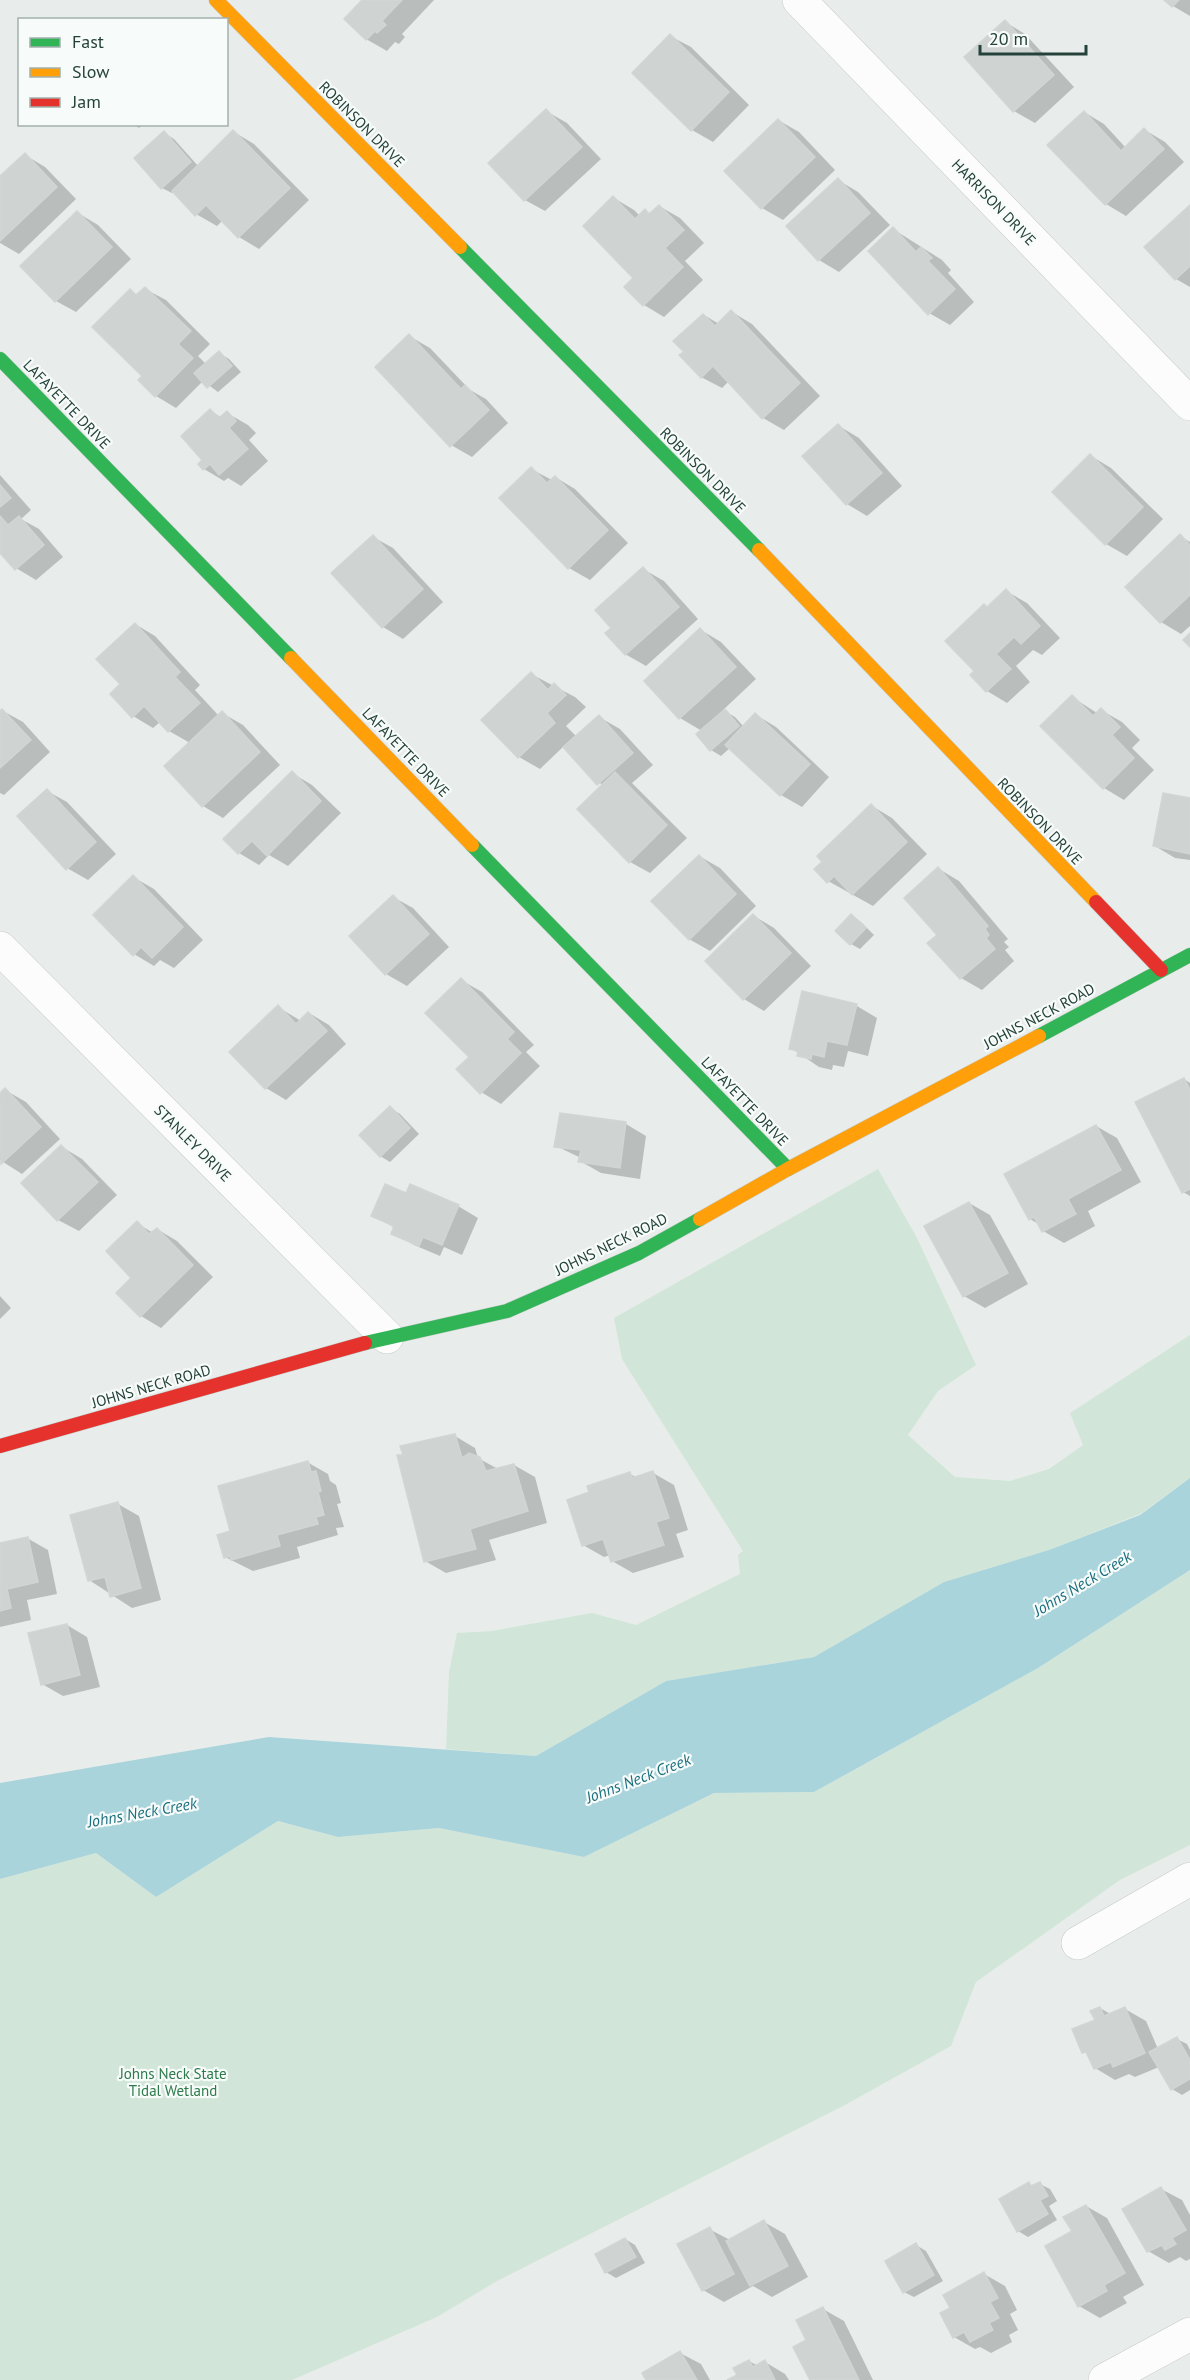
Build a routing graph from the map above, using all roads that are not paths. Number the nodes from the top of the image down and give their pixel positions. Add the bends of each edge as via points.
1 (216, 0) edge
2 (799, 0) edge
3 (0, 359) edge
4 (1190, 404) edge
5 (0, 948) edge
6 (1190, 955) edge
7 (1161, 970) junction
8 (788, 1169) junction
9 (387, 1337) junction
10 (0, 1446) edge
11 (1190, 1879) edge
12 (1078, 1943) dead end
13 (1190, 2334) edge
14 (1105, 2380) edge

1 - 7 street, ROBINSON DRIVE via 741,531
2 - 4 street, HARRISON DRIVE
3 - 8 street, LAFAYETTE DRIVE
5 - 9 street, STANLEY DRIVE
6 - 7 street, JOHNS NECK ROAD
7 - 8 street, JOHNS NECK ROAD
8 - 9 street, JOHNS NECK ROAD via 639,1253 507,1311
9 - 10 street, JOHNS NECK ROAD
11 - 12 street
13 - 14 street

